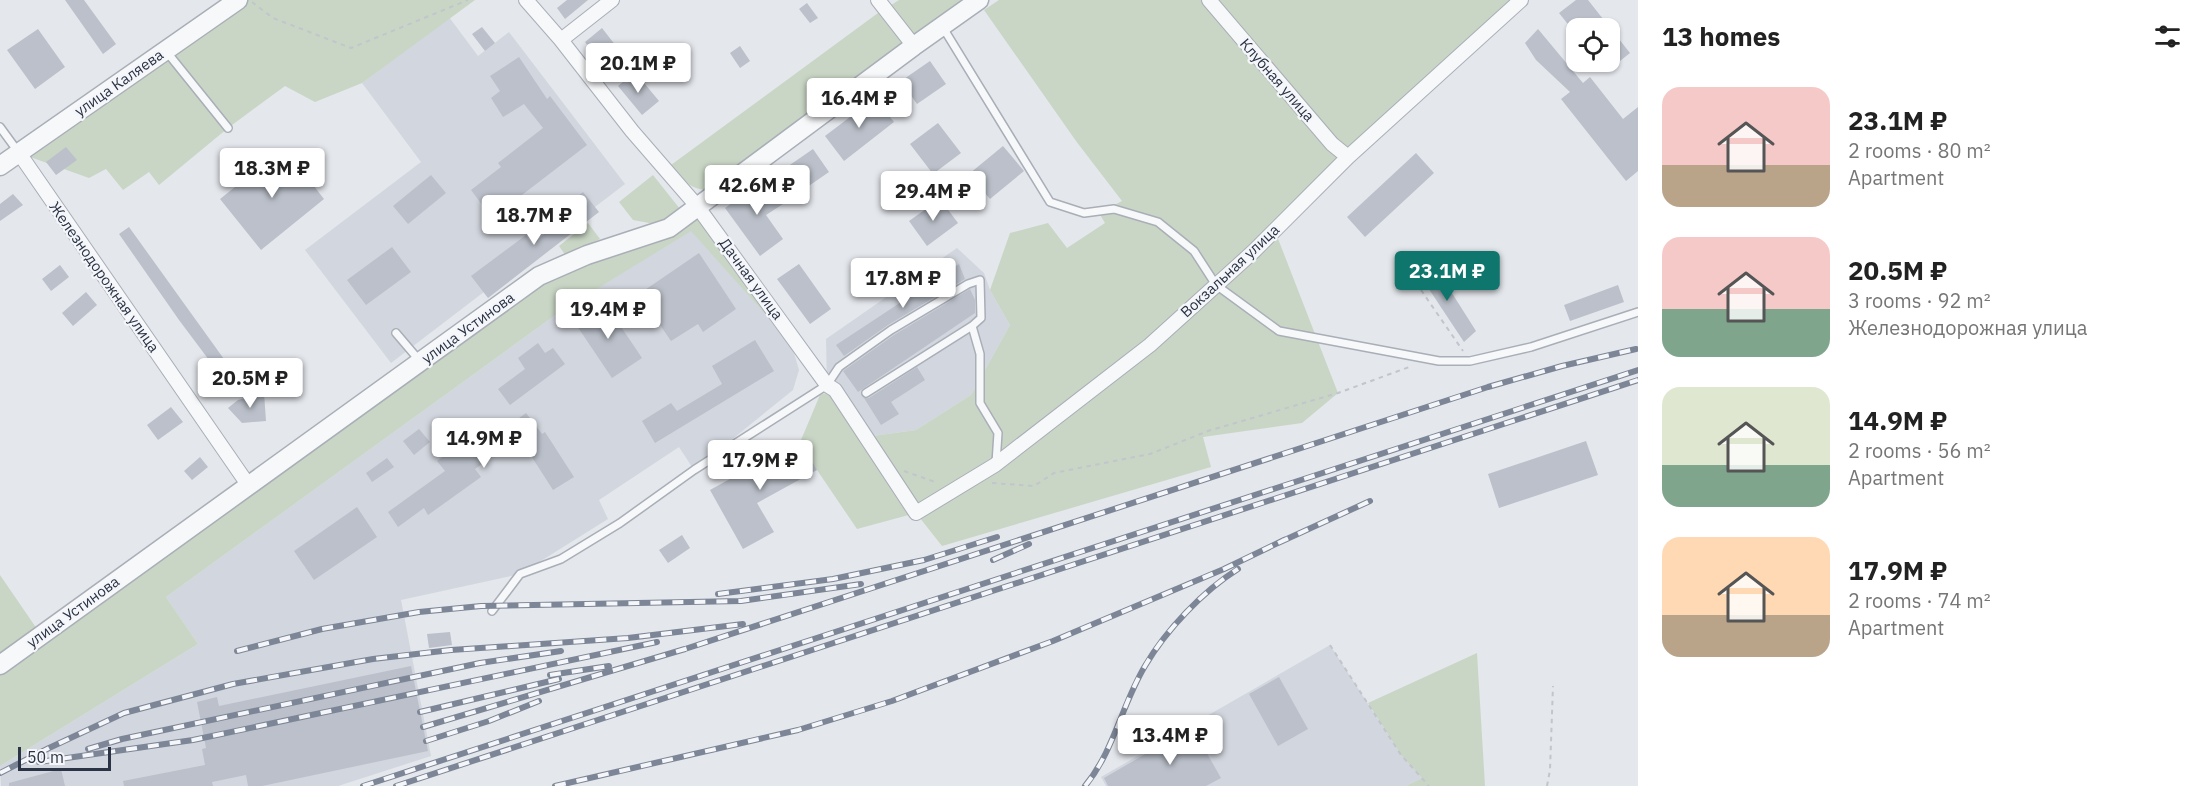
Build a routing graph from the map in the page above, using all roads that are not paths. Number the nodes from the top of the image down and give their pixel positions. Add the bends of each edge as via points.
1 (238, 0) edge
2 (526, 0) edge
3 (612, 0) edge
4 (878, 0) edge
5 (979, 0) edge
6 (1209, 0) edge
7 (1521, 0) edge
8 (942, 26) junction
9 (561, 40) junction
10 (914, 46) junction
11 (166, 51) junction
12 (0, 127) edge
13 (228, 128) dead end
14 (19, 153) junction
15 (1348, 157) junction
16 (0, 166) edge
17 (697, 206) junction
18 (1216, 285) junction
19 (1638, 312) edge
20 (972, 326) junction
21 (396, 333) dead end
22 (421, 362) junction
23 (827, 385) junction
24 (866, 393) dead end
25 (995, 465) junction
26 (249, 486) junction
27 (916, 513) joint
28 (492, 611) dead end
29 (0, 665) edge

1 - 11 street, улица Каляева
2 - 9 street, Дачная улица
3 - 9 street
4 - 10 street
5 - 8 street, улица Устинова
6 - 15 street, Клубная улица via 1332,144
7 - 15 street, Вокзальная улица
8 - 10 street, улица Устинова
8 - 18 lane via 1050,202 1084,213 1114,209 1158,222 1194,251
9 - 17 street, Дачная улица
10 - 17 street, улица Устинова
11 - 13 lane
11 - 14 street, улица Каляева
12 - 14 lane, Железнодорожная улица
14 - 16 street, улица Каляева
14 - 26 street, Железнодорожная улица
15 - 18 street, Вокзальная улица
17 - 22 street, улица Устинова via 669,228 587,255 539,276
17 - 23 street, Дачная улица
18 - 19 lane via 1279,332 1432,360 1470,361 1531,347
18 - 25 street, Вокзальная улица via 1150,345
20 - 23 lane via 981,318 980,280 891,330 839,367
20 - 24 lane
20 - 25 lane via 980,354 980,403 998,433
21 - 22 lane
22 - 26 street, улица Устинова
23 - 27 street, Дачная улица via 835,390
23 - 28 lane via 694,470 620,523 561,559 520,574
25 - 27 street, Вокзальная улица
26 - 29 street, улица Устинова

